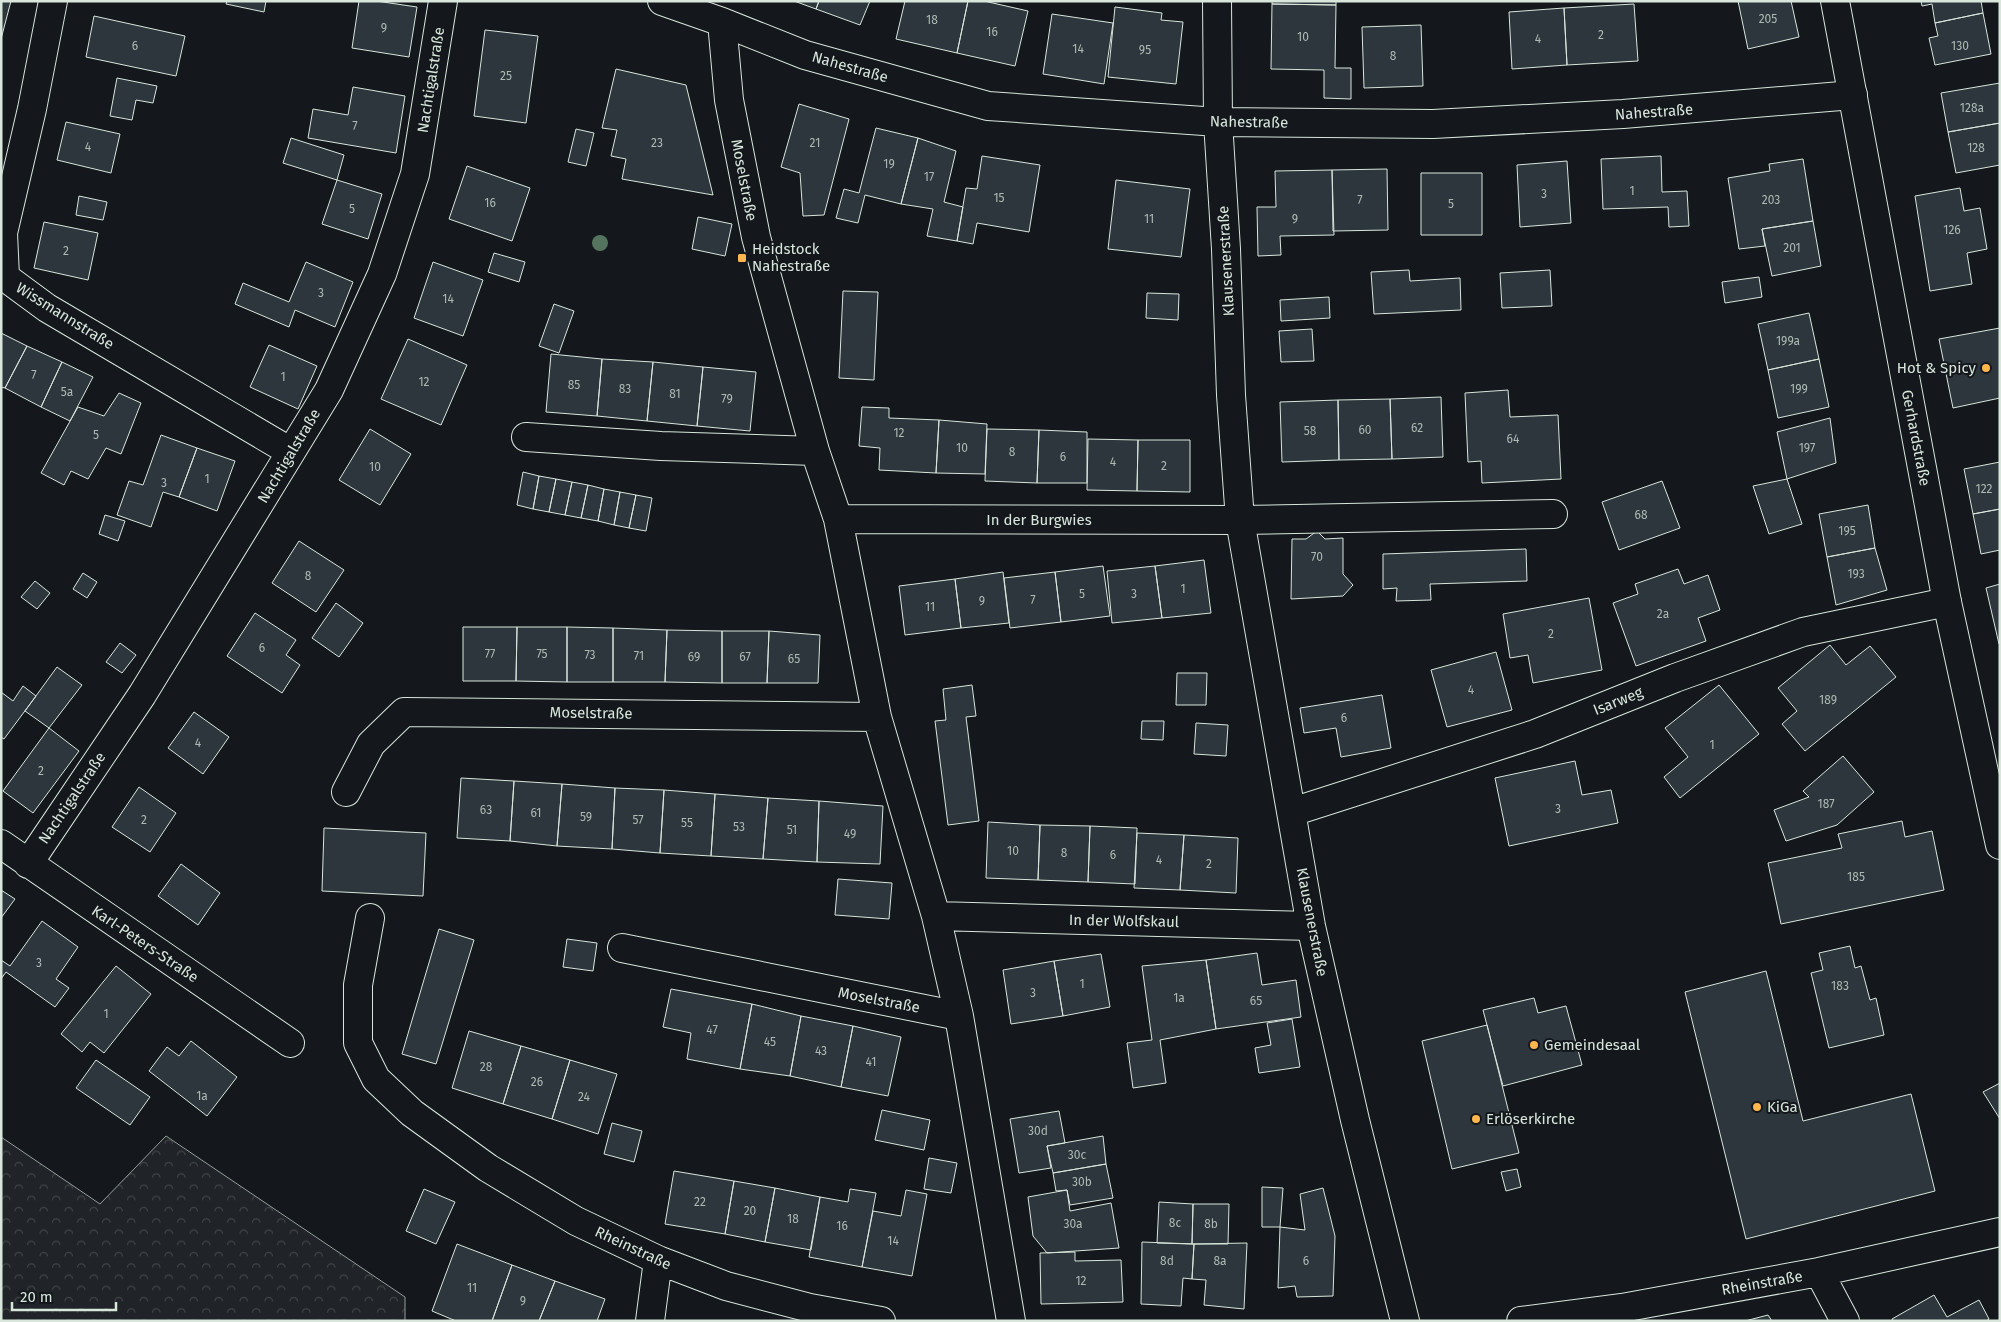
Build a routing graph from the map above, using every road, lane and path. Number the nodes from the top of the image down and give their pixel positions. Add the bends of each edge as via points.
1 (53, 1) edge
2 (443, 1) edge
3 (662, 1) edge
4 (1217, 1) edge
5 (1834, 1) edge
6 (722, 22) junction
7 (1853, 96) junction
8 (1218, 122) junction
9 (526, 437) dead end
10 (815, 451) junction
11 (291, 452) junction
12 (1552, 514) dead end
13 (838, 520) junction
14 (1240, 520) junction
15 (1947, 602) junction
16 (877, 717) junction
17 (346, 792) dead end
18 (1292, 812) junction
19 (1, 844) edge
20 (2000, 845) edge
21 (28, 864) junction
22 (936, 916) junction
23 (370, 918) dead end
24 (1312, 926) junction
25 (622, 948) dead end
26 (959, 1016) junction
27 (290, 1043) dead end
28 (2000, 1232) edge
29 (658, 1260) junction
30 (1819, 1272) junction
31 (650, 1321) edge
32 (881, 1321) edge
33 (1012, 1321) edge
34 (1404, 1321) edge
35 (1521, 1321) edge
36 (1845, 1321) edge

1 - 11 street, Wissmannstraße via 3,233 4,277 47,308
2 - 11 street, Nachtigalstraße via 415,174 382,274 330,390
3 - 6 street, Nahestraße
4 - 8 street, Klausenerstraße
5 - 7 street, Gerhardstraße
6 - 8 street, Nahestraße via 805,55 988,106
6 - 10 street, Moselstraße via 729,100 756,238
7 - 8 street, Nahestraße via 1622,114 1432,124
7 - 15 street, Gerhardstraße
8 - 14 street, Klausenerstraße
9 - 10 street
10 - 13 street, Moselstraße
11 - 21 street, Nachtigalstraße via 142,695
12 - 14 street
13 - 14 street, In der Burgwies
13 - 16 street, Moselstraße
14 - 18 street, Klausenerstraße
15 - 18 street, Isarweg via 1803,632 1675,678 1535,734
15 - 20 street, Gerhardstraße
16 - 17 street, Moselstraße via 404,712 372,744
16 - 22 street, Moselstraße
18 - 24 street, Klausenerstraße
19 - 21 street, Karl-Peters-Straße
21 - 27 street, Karl-Peters-Straße
22 - 24 street, In der Wolfskaul
22 - 26 street, Moselstraße
23 - 29 street, Rheinstraße via 358,985 358,1043 376,1078 412,1112 488,1168 568,1216
24 - 34 street, Klausenerstraße
25 - 26 street, Moselstraße
26 - 33 street, Moselstraße
28 - 30 street, Rheinstraße
29 - 31 street
29 - 32 street, Rheinstraße via 726,1286 810,1308
30 - 35 street, Rheinstraße via 1622,1308
30 - 36 street

